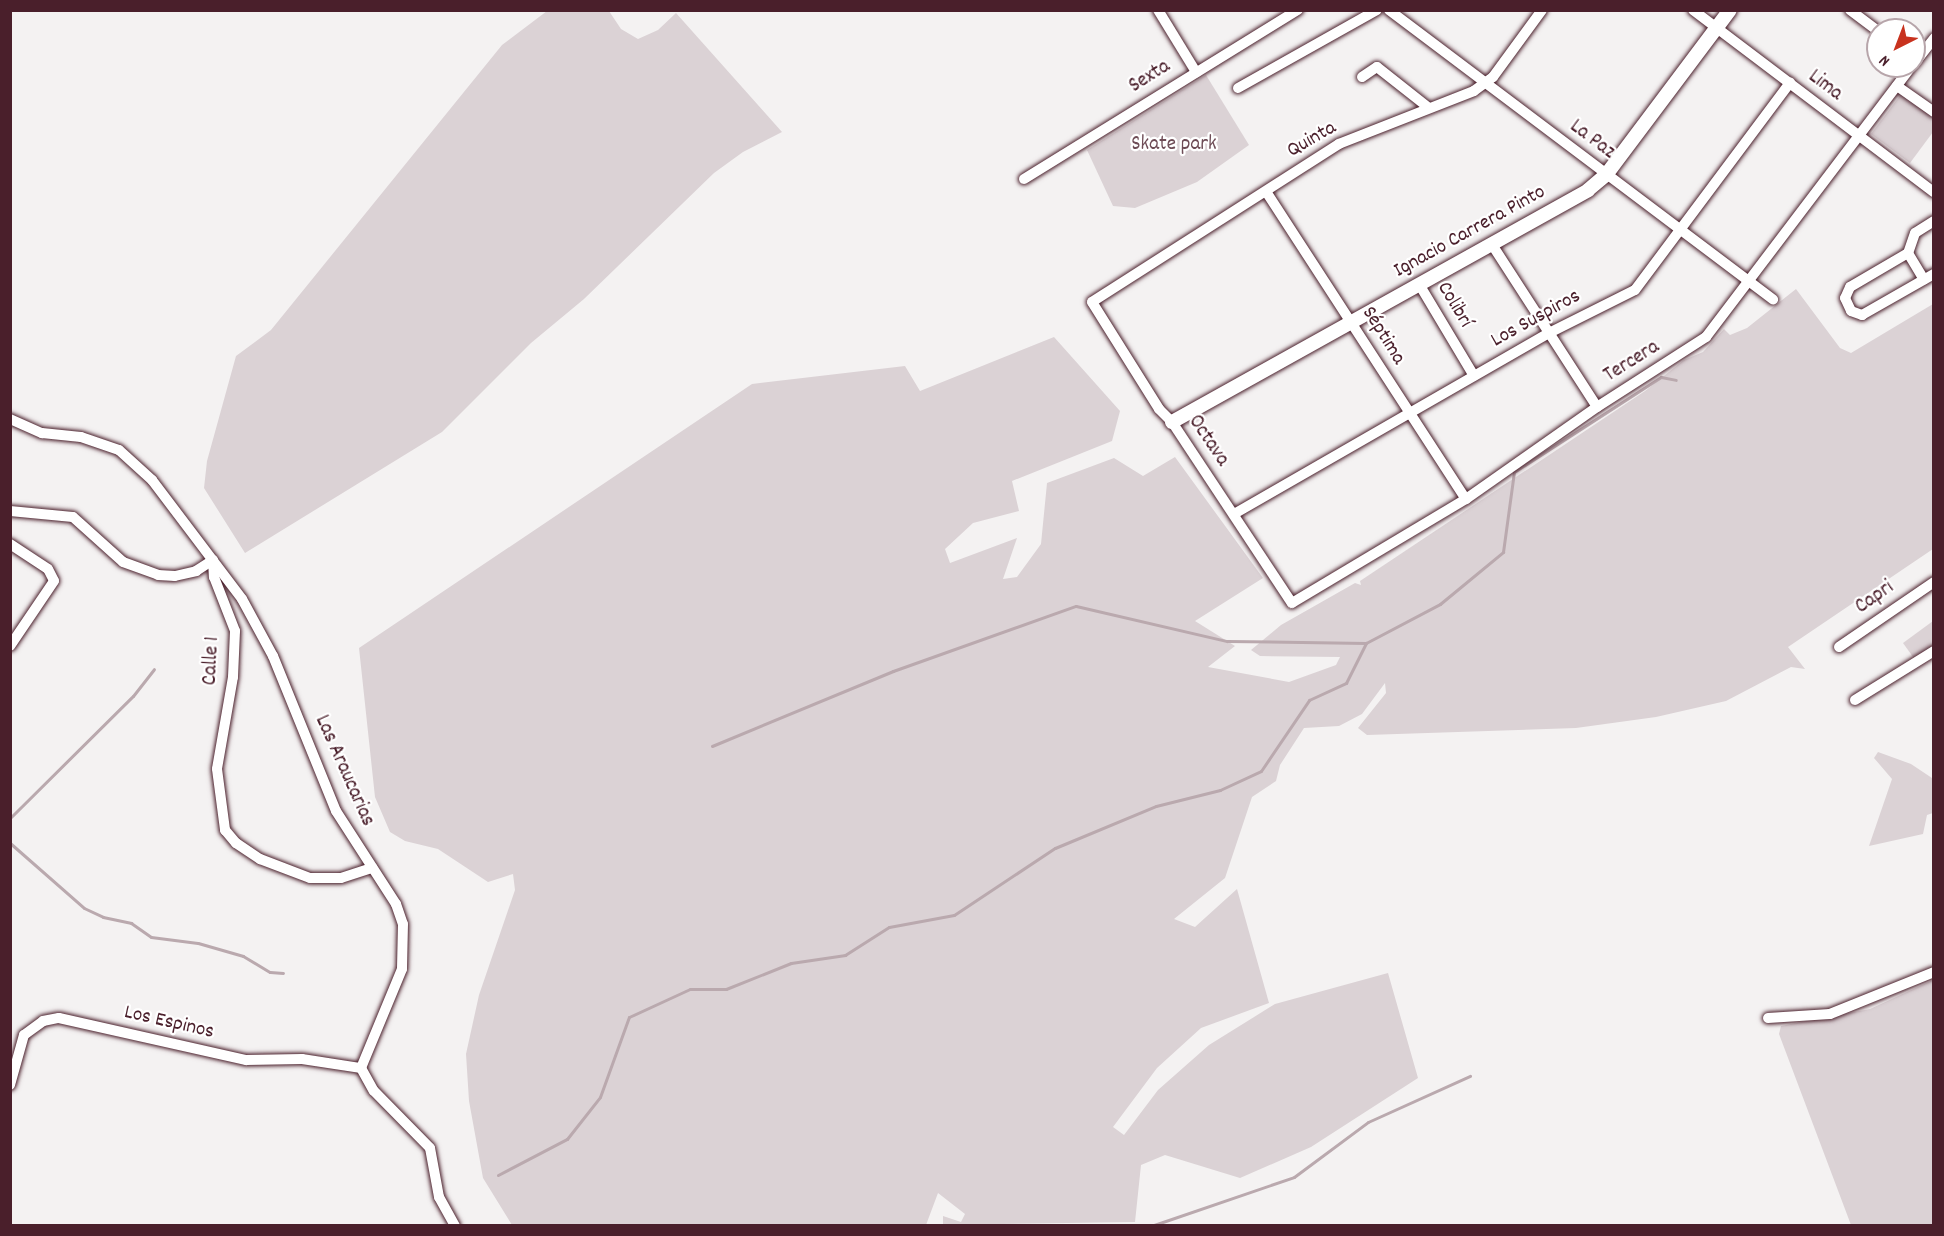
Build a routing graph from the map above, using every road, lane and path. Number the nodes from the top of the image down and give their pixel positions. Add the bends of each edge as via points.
1 (1158, 10) edge
2 (1298, 10) edge
3 (1377, 10) edge
4 (1389, 10) edge
5 (1542, 10) edge
6 (1693, 10) edge
7 (1730, 10) edge
8 (1850, 10) edge
9 (1866, 22) edge
10 (1717, 29) junction
11 (1196, 72) junction
12 (1362, 77) dead end
13 (1903, 78) edge
14 (1485, 83) junction
15 (1790, 84) junction
16 (1897, 86) junction
17 (1238, 88) dead end
18 (1429, 108) junction
19 (1934, 112) edge
20 (1860, 137) junction
21 (1606, 175) junction
22 (1024, 179) dead end
23 (1934, 192) edge
24 (1267, 193) junction
25 (1934, 221) edge
26 (1680, 230) junction
27 (1491, 243) junction
28 (1908, 253) junction
29 (1929, 277) edge
30 (1751, 282) junction
31 (1419, 284) junction
32 (1773, 299) dead end
33 (1092, 302) joint
34 (1352, 323) junction
35 (1549, 333) junction
36 (1474, 376) junction
37 (1597, 406) junction
38 (1409, 415) junction
39 (10, 419) edge
40 (1172, 422) junction
41 (1466, 499) junction
42 (10, 511) edge
43 (1234, 514) junction
44 (10, 544) edge
45 (213, 560) junction
46 (1934, 582) edge
47 (1292, 603) joint
48 (10, 646) edge
49 (1839, 647) dead end
50 (1934, 651) edge
51 (1855, 700) dead end
52 (372, 868) junction
53 (1934, 972) edge
54 (1768, 1018) dead end
55 (362, 1068) junction
56 (10, 1085) edge
57 (455, 1226) edge

1 - 11 street
2 - 11 street, Sexta
3 - 17 street
4 - 14 street, La Paz
5 - 14 street, Quinta
6 - 10 street, Lima
7 - 10 street, Ignacio Carrera Pinto
8 - 9 street
10 - 15 street, Lima
10 - 21 street, Ignacio Carrera Pinto
11 - 22 street, Sexta
12 - 18 street via 1377,67
13 - 16 street, Tercera
14 - 18 street, Quinta
14 - 21 street, La Paz
15 - 20 street, Lima
15 - 26 street, Los Suspiros
16 - 19 street
16 - 20 street, Tercera
18 - 24 street, Quinta via 1339,144
20 - 23 street, Lima
20 - 30 street, Tercera
21 - 26 street, La Paz
21 - 27 street, Ignacio Carrera Pinto via 1588,190
24 - 33 street, Quinta
24 - 34 street, Séptima
25 - 28 street via 1915,233
26 - 30 street, La Paz
26 - 35 street, Los Suspiros via 1635,290
27 - 31 street, Ignacio Carrera Pinto
27 - 35 street
28 - 29 street
28 - 29 street via 1850,287 1846,292 1851,311 1862,315
30 - 32 street, La Paz
30 - 37 street, Tercera via 1706,337
31 - 34 street, Ignacio Carrera Pinto
31 - 36 street, Colibrí
33 - 40 street, Octava via 1159,409
34 - 38 street, Séptima
34 - 40 street, Ignacio Carrera Pinto
35 - 36 street, Los Suspiros
35 - 37 street
36 - 38 street, Los Suspiros
37 - 41 street, Tercera
38 - 41 street, Séptima
38 - 43 street, Los Suspiros
39 - 45 street, Las Araucarias via 42,433 81,437 120,450 152,480
40 - 43 street, Octava
41 - 47 street, Tercera
42 - 45 street via 73,517 123,562 158,575 196,571
43 - 47 street, Octava
44 - 48 street via 48,569 54,581
45 - 52 street, Las Araucarias via 242,599 273,656 336,811
45 - 52 street, Calle 1 via 214,576 235,631 233,677 217,769 225,830 260,859 310,878 341,878
46 - 49 street, Capri
50 - 51 street
52 - 55 street, Las Araucarias via 396,904 406,945 402,969
53 - 54 street via 1830,1014
55 - 56 street, Los Espinos via 302,1059 246,1060 59,1018 43,1021 24,1035
55 - 57 street via 374,1091 430,1148 439,1197

